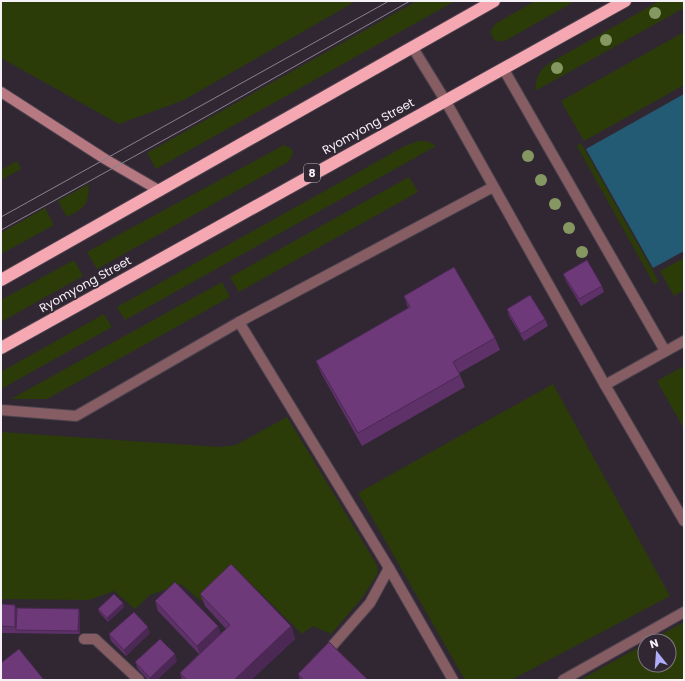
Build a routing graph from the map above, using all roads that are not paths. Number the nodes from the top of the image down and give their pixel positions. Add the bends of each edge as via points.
1 (494, 1) edge
2 (625, 1) edge
3 (413, 48) junction
4 (503, 68) junction
5 (1, 92) edge
6 (445, 100) junction
7 (493, 187) junction
8 (160, 191) junction
9 (1, 280) edge
10 (239, 322) junction
11 (684, 341) edge
12 (1, 348) edge
13 (665, 351) junction
14 (605, 385) junction
15 (1, 410) edge
16 (684, 521) edge
17 (389, 568) junction
18 (684, 612) edge
19 (84, 639) dead end
20 (333, 645) edge
21 (139, 680) edge
22 (453, 680) edge
23 (563, 680) edge

1 - 3 highway
2 - 4 highway, Ryomyong Street / 8
3 - 6 street
3 - 8 highway
4 - 6 highway, Ryomyong Street / 8
4 - 13 street
5 - 8 street
6 - 7 street
6 - 12 highway, Ryomyong Street / 8
7 - 10 street
7 - 14 street
8 - 9 highway
10 - 15 street via 76,416
10 - 17 street
11 - 13 street
13 - 14 street
14 - 16 street
17 - 20 street via 370,603
17 - 22 street
18 - 23 street
19 - 21 street via 96,639

